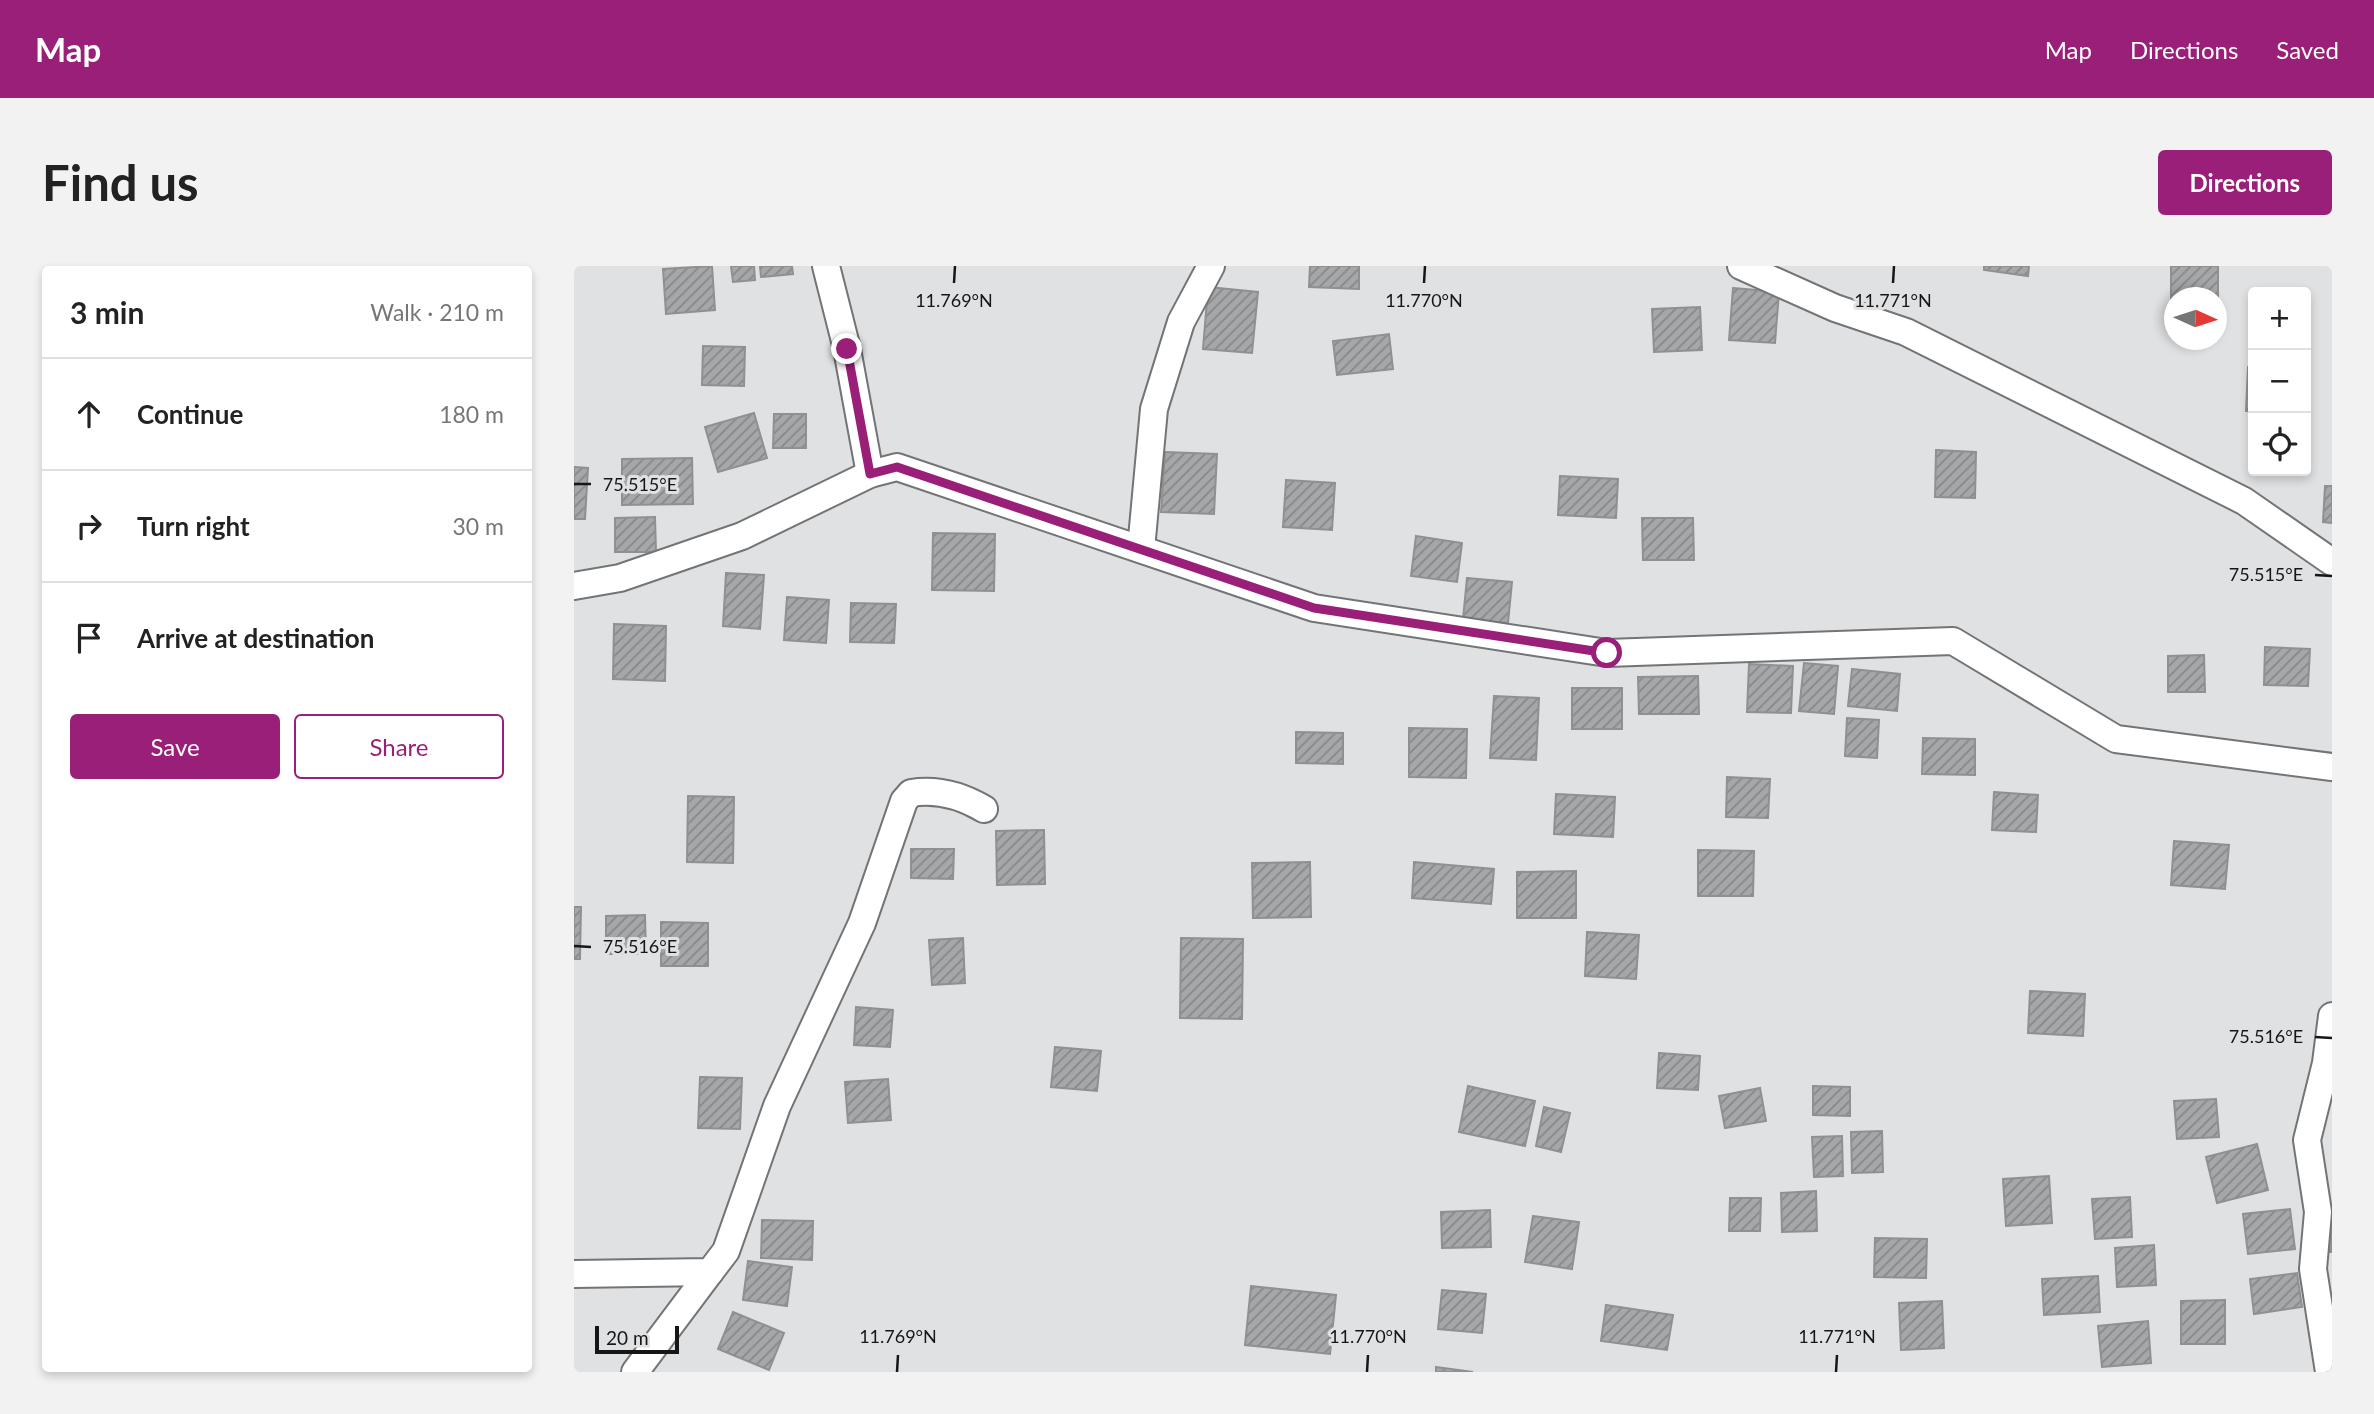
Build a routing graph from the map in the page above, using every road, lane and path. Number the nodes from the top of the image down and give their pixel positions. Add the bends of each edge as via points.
1 (826, 266) edge
2 (1211, 266) edge
3 (1741, 266) edge
4 (870, 474) junction
5 (1141, 549) junction
6 (2332, 562) edge
7 (574, 586) edge
8 (2332, 768) edge
9 (984, 809) dead end
10 (2332, 1016) edge
11 (710, 1272) junction
12 (574, 1274) edge
13 (635, 1372) edge
14 (2329, 1372) edge

1 - 4 street
2 - 5 street via 1181,322 1154,409
3 - 6 street via 1835,308 1906,332 2244,501
4 - 5 street via 897,467
4 - 7 street via 742,536 620,578
5 - 8 street via 1314,608 1607,653 1953,641 2116,739
9 - 11 street via 953,795 924,791 911,793 904,801 862,923 777,1106 726,1251
10 - 14 street via 2307,1140 2318,1212 2313,1269
11 - 12 street
11 - 13 street

